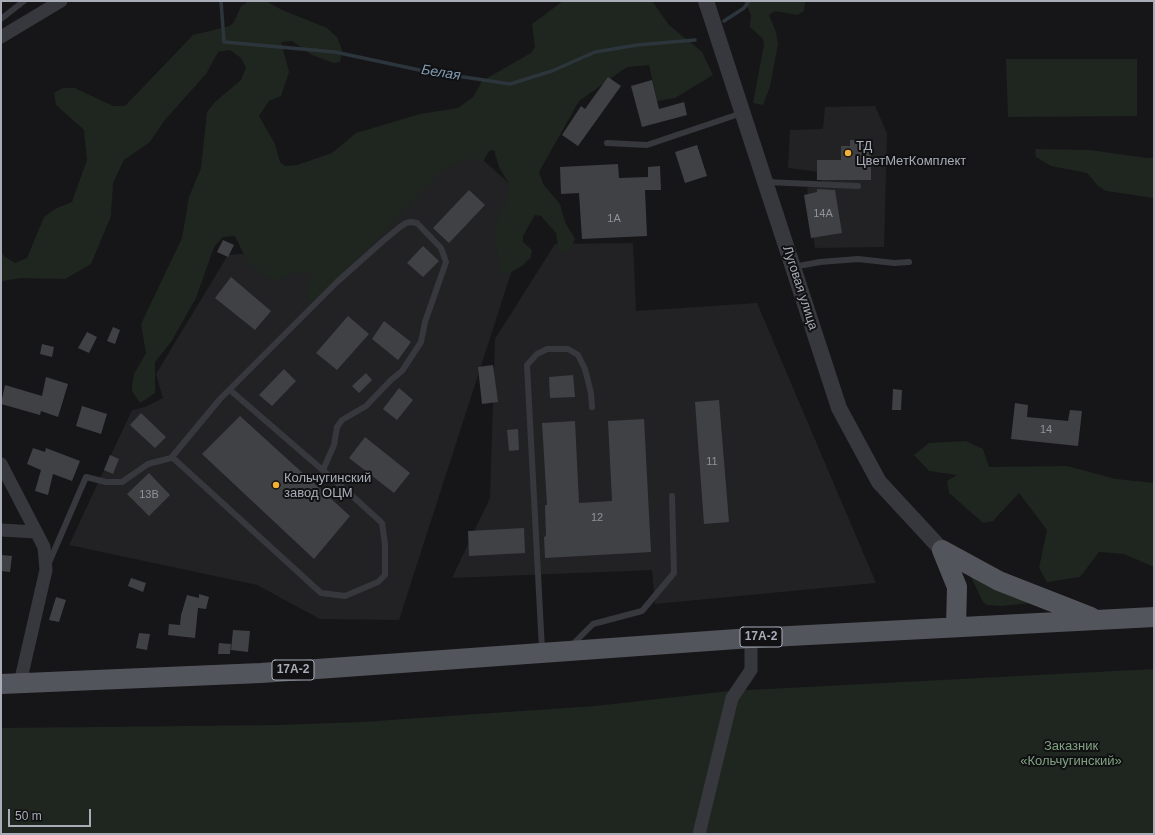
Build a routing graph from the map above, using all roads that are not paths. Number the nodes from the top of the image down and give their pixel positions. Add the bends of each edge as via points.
1 (24, 1) edge
2 (62, 1) edge
3 (706, 1) edge
4 (1, 19) edge
5 (1, 37) edge
6 (742, 113) junction
7 (607, 143) dead end
8 (765, 182) junction
9 (858, 186) dead end
10 (909, 262) dead end
11 (793, 267) junction
12 (230, 390) junction
13 (592, 407) dead end
14 (172, 457) junction
15 (1, 464) edge
16 (323, 470) junction
17 (672, 496) dead end
18 (1, 530) edge
19 (36, 532) junction
20 (942, 550) junction
21 (46, 570) junction
22 (1154, 617) edge
23 (1098, 620) junction
24 (956, 627) junction
25 (751, 638) junction
26 (566, 651) junction
27 (542, 652) junction
28 (10, 684) edge
29 (699, 834) edge

1 - 4 lane
2 - 5 street
3 - 6 street, Луговая улица
6 - 7 lane via 647,145
6 - 8 street, Луговая улица
8 - 9 lane
8 - 11 street, Луговая улица
10 - 11 lane via 858,259
11 - 20 street, Луговая улица via 839,408 879,482
12 - 14 lane
12 - 16 lane
12 - 16 lane via 337,282 383,240 406,223 417,223 441,248 446,262 425,322 421,342 402,371 366,406 342,420 337,427 334,445
13 - 27 lane via 585,369 578,355 568,349 547,349 537,354 527,365
14 - 16 lane via 321,593 345,596 378,582 385,575 382,522
14 - 21 lane via 148,464 122,482 106,482 86,477
15 - 19 street
17 - 26 lane via 674,573 642,611 593,624
18 - 19 street
19 - 21 street via 44,547
20 - 23 main road via 999,581
20 - 24 main road via 957,587
21 - 28 street
22 - 23 main road, 17А-2
23 - 24 main road, 17А-2
24 - 25 main road, 17А-2
25 - 26 main road, 17А-2
25 - 29 street via 751,670 732,698
26 - 27 main road, 17А-2
27 - 28 main road, 17А-2 via 261,673

